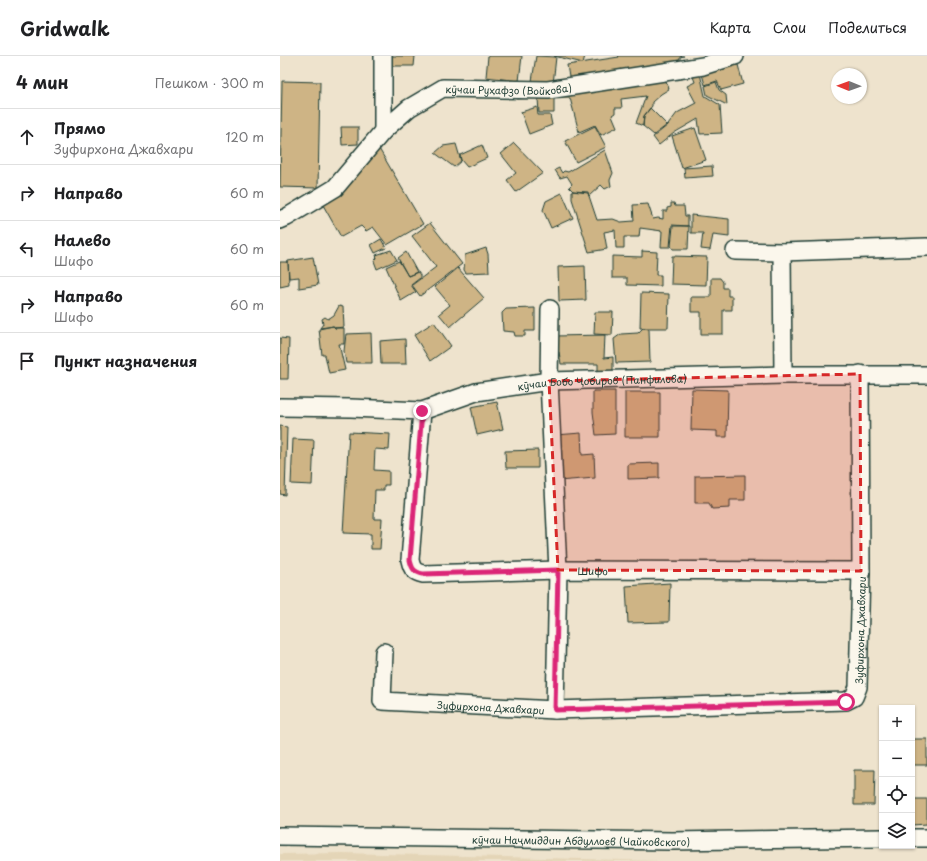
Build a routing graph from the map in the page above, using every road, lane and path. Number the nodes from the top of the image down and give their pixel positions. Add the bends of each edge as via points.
1 (383, 56) edge
2 (735, 56) edge
3 (383, 131) junction
4 (280, 220) edge
5 (927, 247) edge
6 (735, 251) dead end
7 (782, 252) junction
8 (550, 309) dead end
9 (860, 374) junction
10 (782, 375) junction
11 (927, 375) edge
12 (550, 381) junction
13 (280, 407) edge
14 (422, 411) junction
15 (558, 570) junction
16 (861, 571) junction
17 (384, 652) dead end
18 (555, 710) junction
19 (280, 836) edge
20 (879, 838) edge
21 (915, 838) edge
22 (927, 838) edge

1 - 3 street
2 - 3 street, кӯчаи Руҳафзо (Войкова) via 703,66 548,90 443,88 409,108
3 - 4 street, кӯчаи Руҳафзо (Войкова) via 335,188
5 - 7 street
6 - 7 street
7 - 10 street
8 - 12 street
9 - 10 street, кӯчаи Бобо Ҷобиров (Панфилова)
9 - 11 street, кӯчаи Бобо Ҷобиров (Панфилова)
9 - 16 street, Зуфирхона Джавхари
10 - 12 street, кӯчаи Бобо Ҷобиров (Панфилова)
12 - 14 street, кӯчаи Бобо Ҷобиров (Панфилова) via 476,392
12 - 15 street
13 - 14 street, кӯчаи Бобо Ҷобиров (Панфилова)
14 - 15 street, Шифо via 410,560 416,573
15 - 16 street, Шифо
15 - 18 street
16 - 18 street, Зуфирхона Джавхари via 858,687 854,696 846,702
17 - 18 street, Зуфирхона Джавхари via 382,702
19 - 20 street, кӯчаи Наҷмиддин Абдуллоев (Чайковского) via 672,841
21 - 22 street

